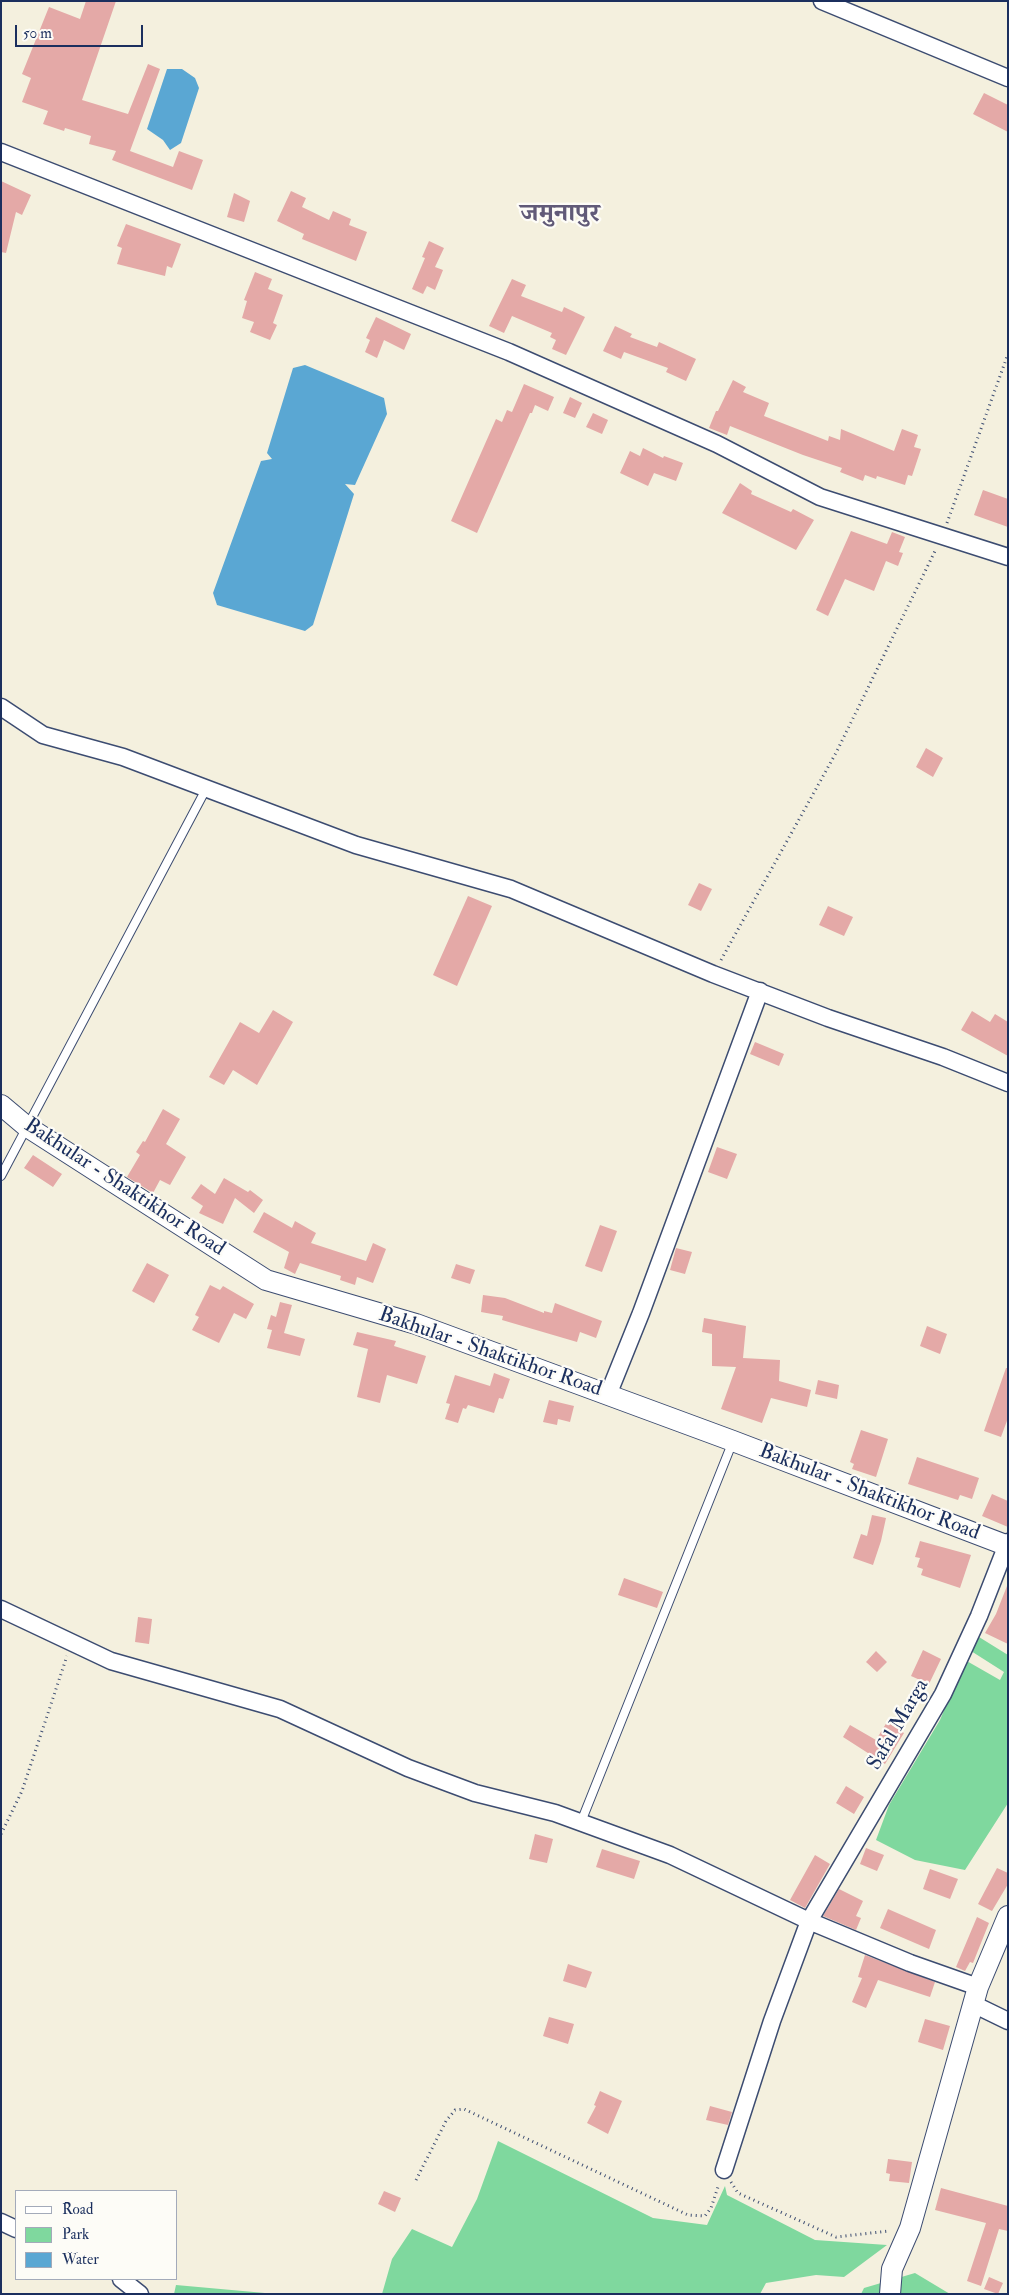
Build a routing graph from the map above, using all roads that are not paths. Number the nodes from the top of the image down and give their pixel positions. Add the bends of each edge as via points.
1 (822, 1) edge
2 (1008, 78) edge
3 (1, 152) edge
4 (1008, 557) edge
5 (1, 707) edge
6 (206, 789) junction
7 (760, 991) junction
8 (1008, 1083) edge
9 (1, 1105) edge
10 (26, 1126) junction
11 (1, 1176) edge
12 (608, 1395) junction
13 (733, 1441) junction
14 (1007, 1544) edge
15 (1, 1609) edge
16 (581, 1822) junction
17 (1008, 1916) edge
18 (809, 1921) junction
19 (976, 1996) junction
20 (1008, 2020) edge
21 (724, 2170) road end
22 (1, 2222) edge
23 (15, 2228) edge
24 (122, 2280) edge
25 (140, 2294) edge
26 (890, 2294) edge

1 - 2 street
3 - 4 street via 510,352 717,444 820,497
5 - 6 street via 44,735 123,757
6 - 7 street via 356,845 511,889
6 - 10 lane
7 - 8 street
7 - 12 street
9 - 10 street, Bakhular - Shaktikhor Road
10 - 11 lane
10 - 12 street, Bakhular - Shaktikhor Road via 266,1280 416,1324
12 - 13 street, Bakhular - Shaktikhor Road
13 - 14 street, Bakhular - Shaktikhor Road
13 - 16 lane
14 - 18 street, Safal Marga via 979,1616 943,1694
15 - 16 street via 111,1660 280,1709 408,1768 475,1793
16 - 18 street via 670,1855
17 - 19 street
18 - 19 street via 910,1963
18 - 21 street, Safal Marga via 772,2021
19 - 20 street
19 - 26 street via 910,2228 892,2269
22 - 23 street
24 - 25 street

